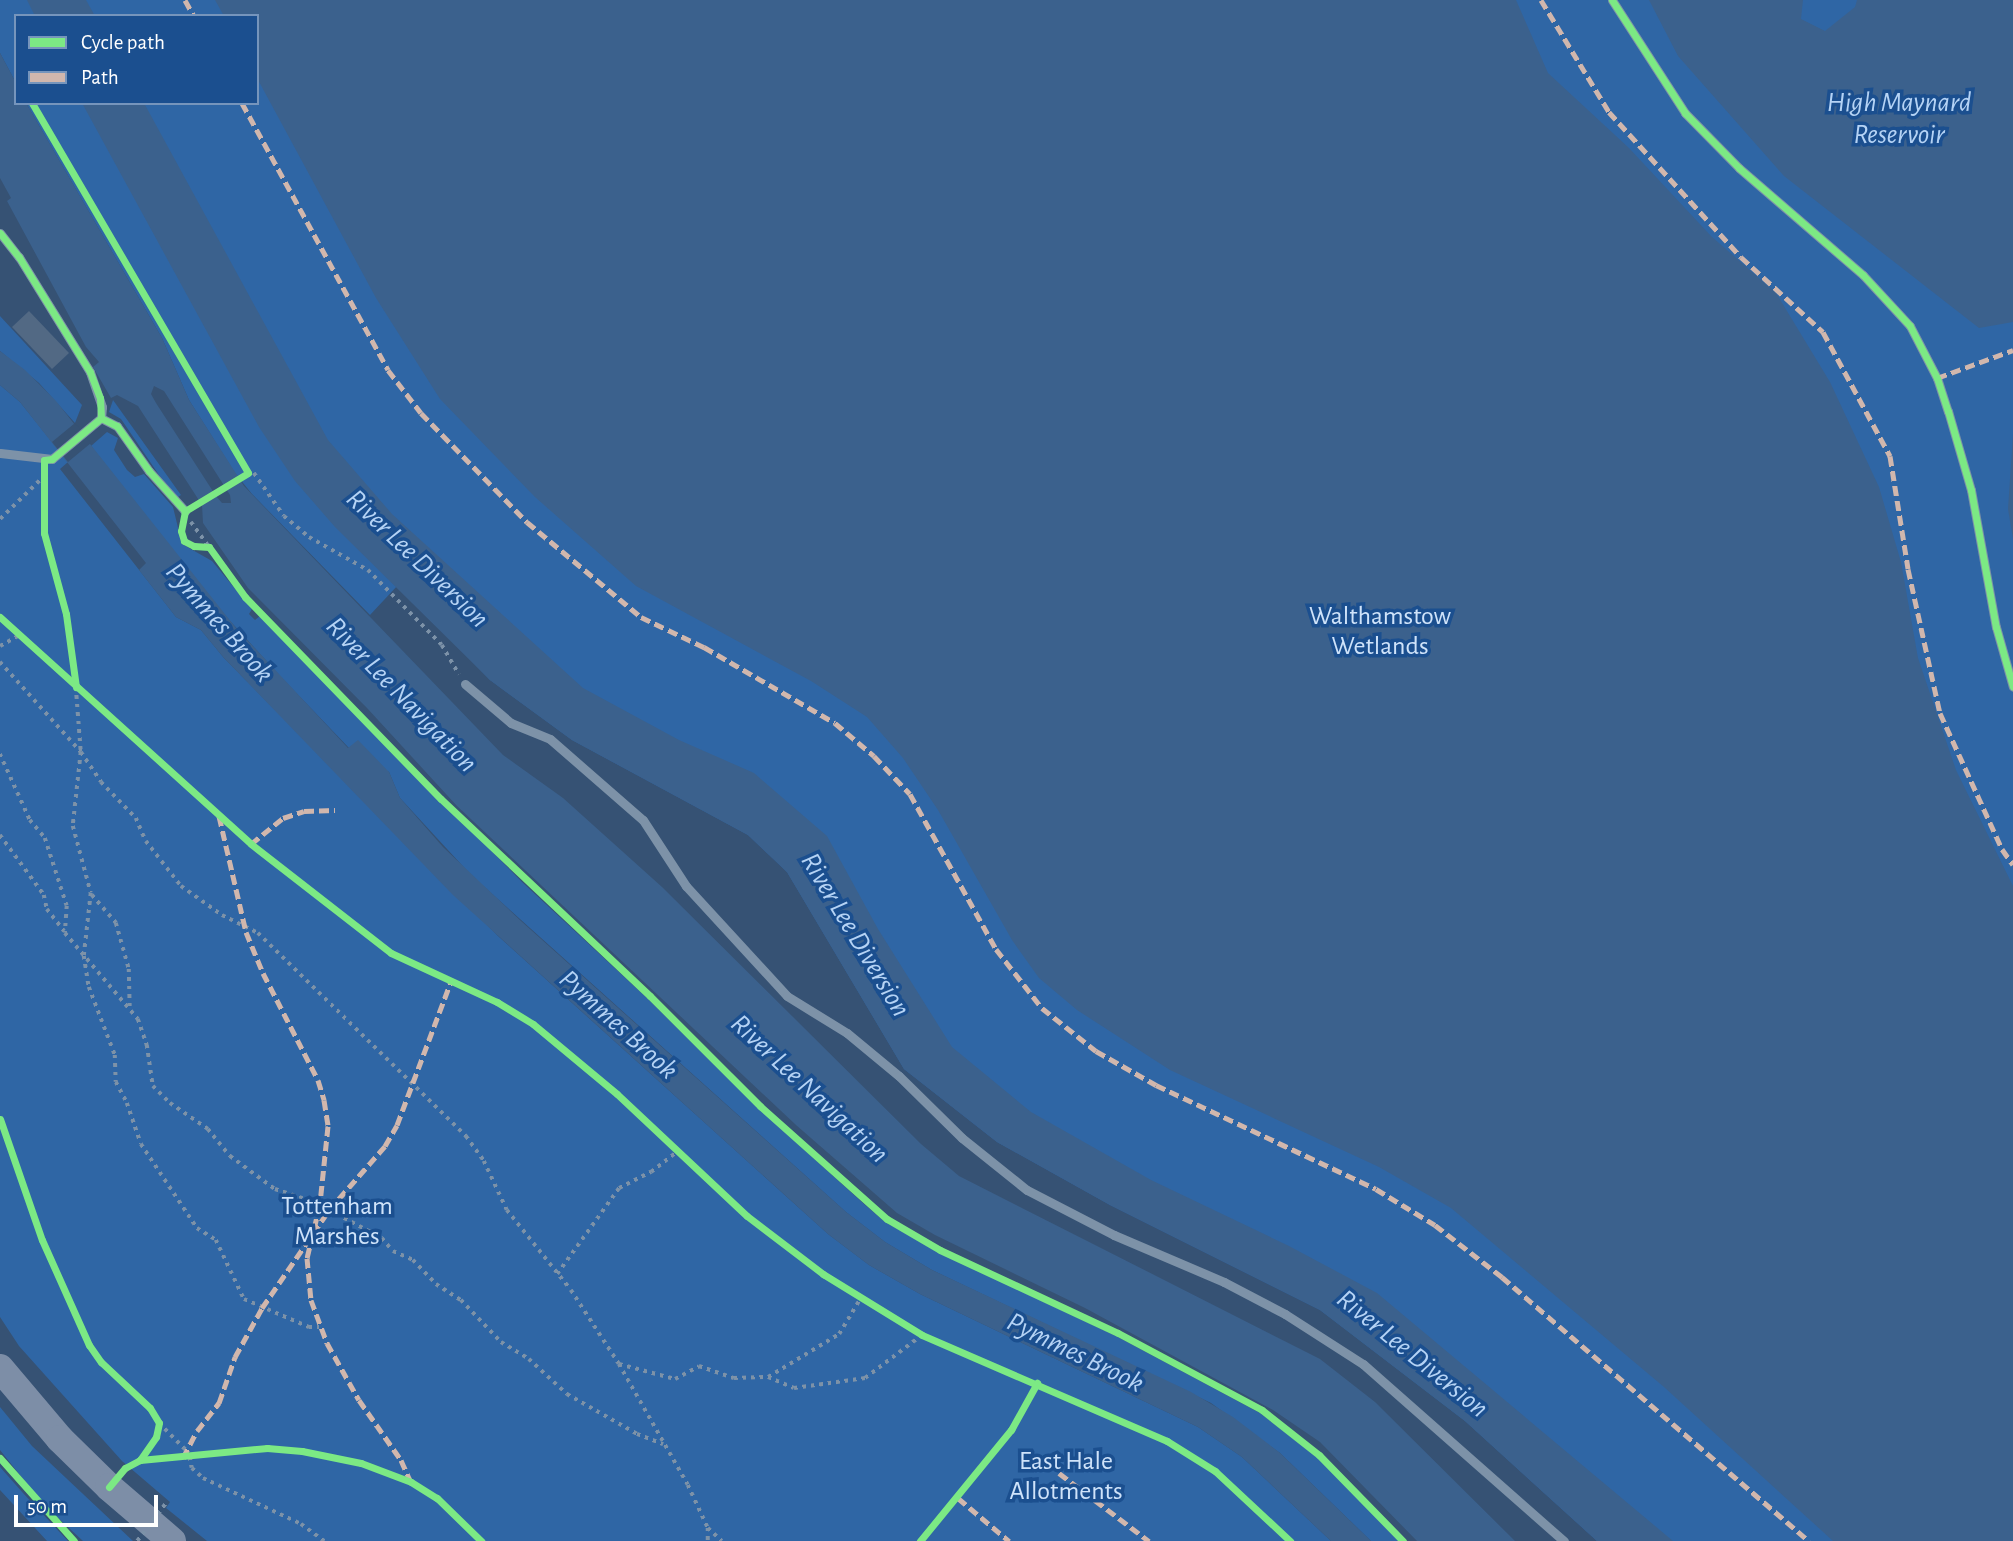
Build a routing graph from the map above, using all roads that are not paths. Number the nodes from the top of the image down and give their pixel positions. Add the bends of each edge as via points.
1 (1612, 0) edge
2 (0, 233) edge
3 (101, 418) junction
4 (0, 453) edge
5 (185, 511) road end
6 (465, 684) road end
7 (2013, 687) edge
8 (0, 1368) edge
9 (172, 1541) edge
10 (1563, 1541) edge

1 - 7 lane via 1685,113 1739,168 1863,275 1910,327 1937,378 1971,490 1996,627
2 - 3 lane via 90,372 100,398
3 - 4 lane via 44,460
3 - 5 lane via 117,426
6 - 10 lane via 511,723 550,739 643,820 686,886 787,996 847,1033 900,1076 962,1138 1027,1190 1114,1235 1236,1288 1363,1364
8 - 9 main road via 60,1439

